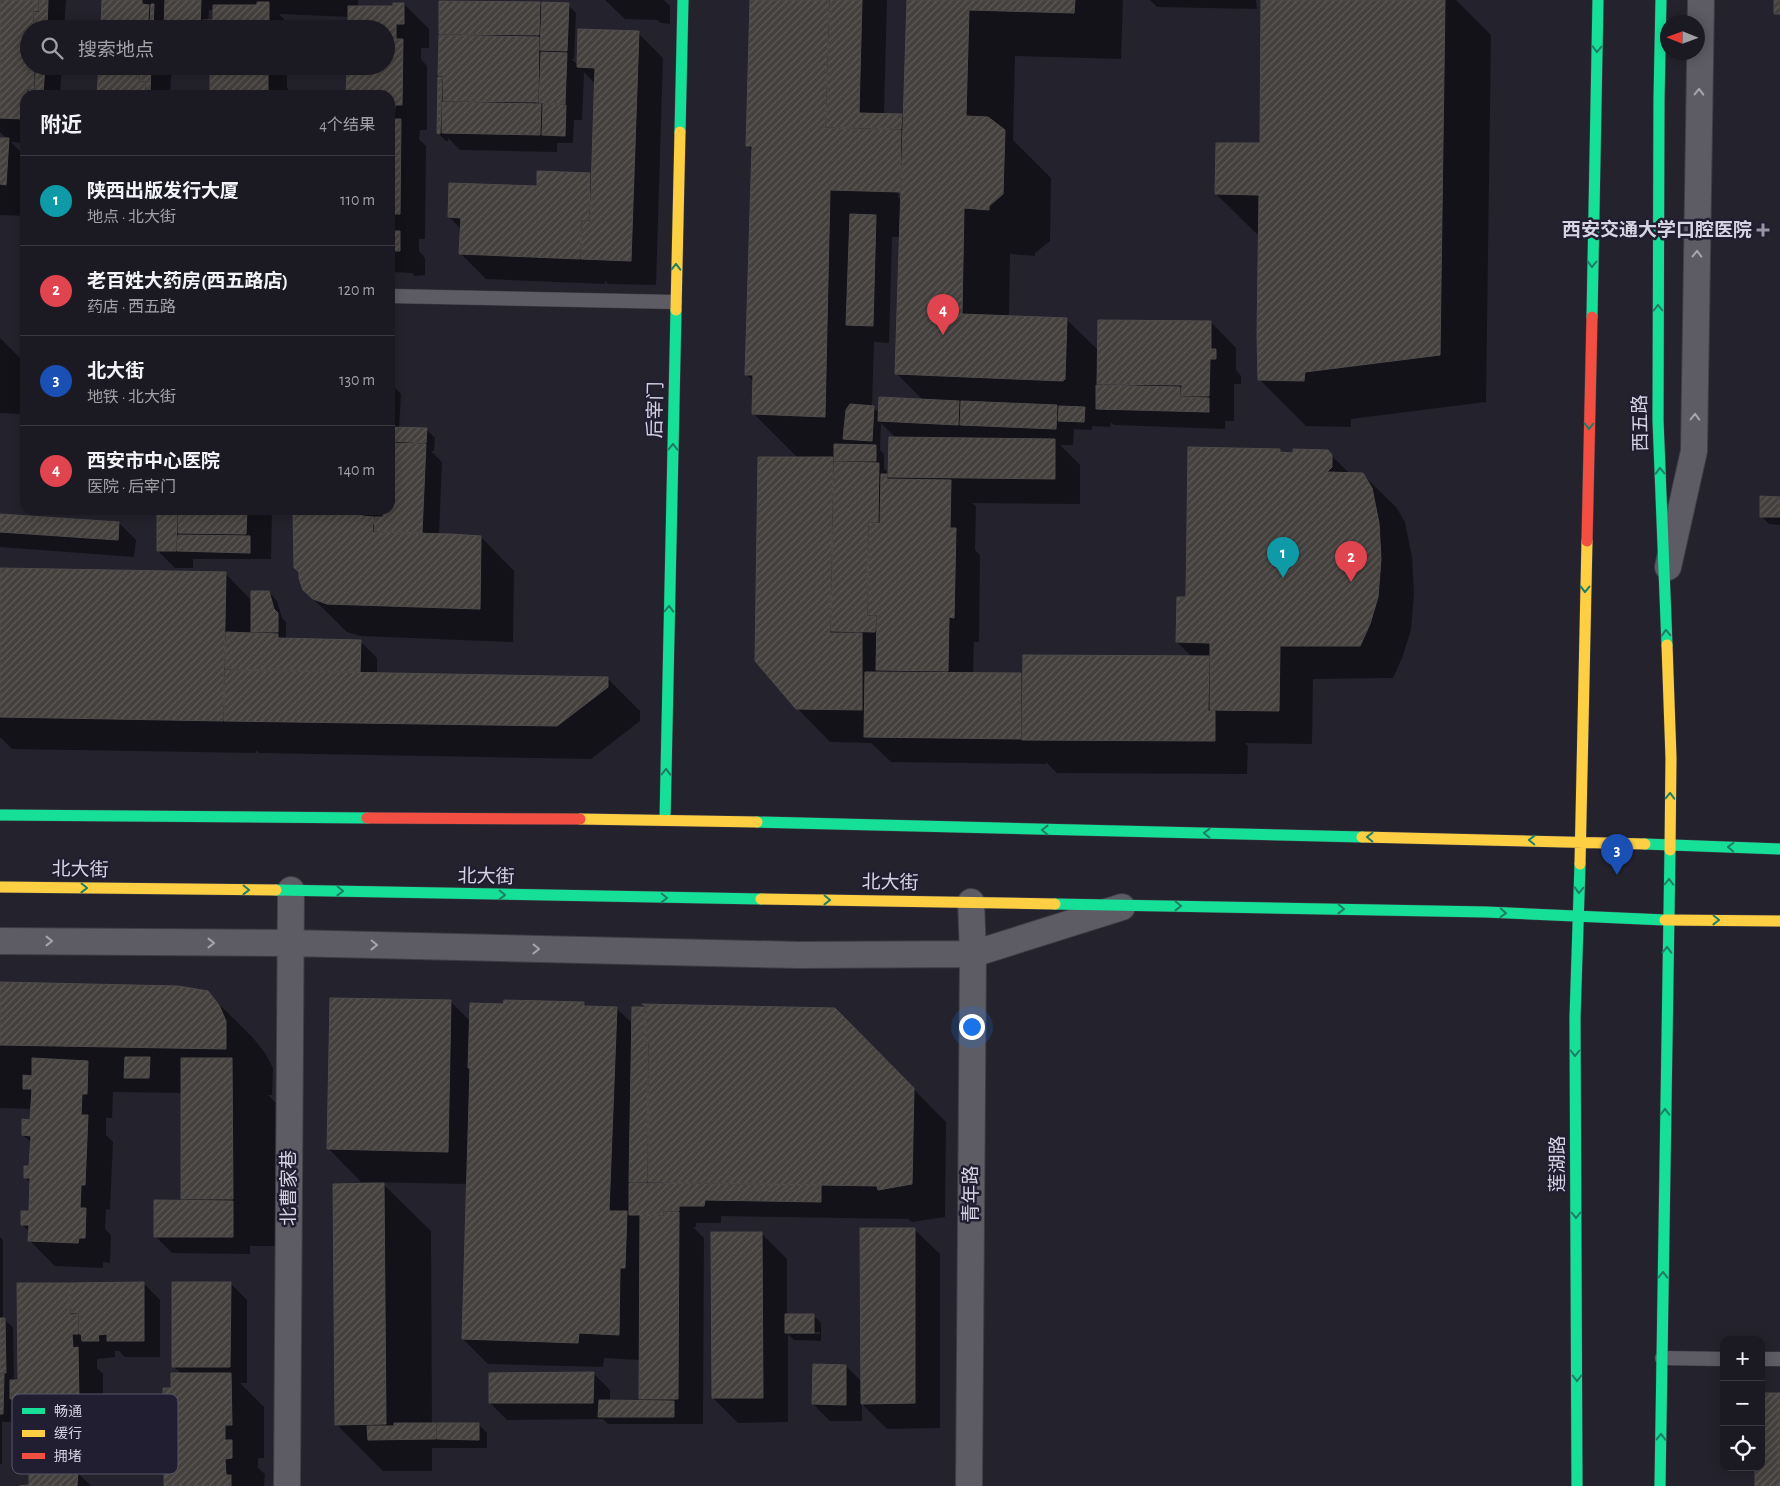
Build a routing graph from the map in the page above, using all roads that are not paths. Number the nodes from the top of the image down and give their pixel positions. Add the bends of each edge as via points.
1 (683, 0) edge
2 (1598, 0) edge
3 (1661, 0) edge
4 (1700, 0) edge
5 (395, 296) edge
6 (675, 302) junction
7 (1664, 585) junction
8 (0, 815) edge
9 (665, 820) junction
10 (1581, 842) junction
11 (1670, 844) junction
12 (1780, 849) edge
13 (0, 887) edge
14 (291, 890) junction
15 (971, 902) junction
16 (1129, 905) junction
17 (1578, 917) junction
18 (1668, 920) junction
19 (1780, 921) edge
20 (0, 941) edge
21 (290, 943) junction
22 (973, 954) junction
23 (1662, 1358) junction
24 (1720, 1359) edge
25 (1765, 1359) edge
26 (1780, 1359) edge
27 (287, 1486) edge
28 (969, 1486) edge
29 (1577, 1486) edge
30 (1660, 1486) edge

6 -> 1 main road, 后宰门
2 -> 10 main road
7 -> 3 main road, 西五路 via 1658,420
7 -> 4 street via 1694,451
5 - 6 lane
9 -> 6 main road, 后宰门
11 -> 7 main road, 西五路 via 1671,758
8 - 9 main road
10 -> 9 main road
10 - 11 main road
10 -> 17 main road, 莲湖路
12 -> 11 main road
18 -> 11 main road
13 -> 14 main road, 北大街
14 -> 15 main road, 北大街
14 - 21 street, 北曹家巷
15 - 16 main road, 北大街
15 - 22 street, 青年路
16 -> 17 main road, 北大街 via 1486,912
16 - 22 street
17 - 18 main road, 北大街
17 -> 29 main road, 莲湖路 via 1575,1018
18 -> 19 main road, 北大街
23 -> 18 main road
20 -> 21 street
21 -> 22 street via 799,955
21 - 27 street, 北曹家巷
22 - 28 street, 青年路
23 - 24 lane
30 -> 23 main road
25 - 26 lane

